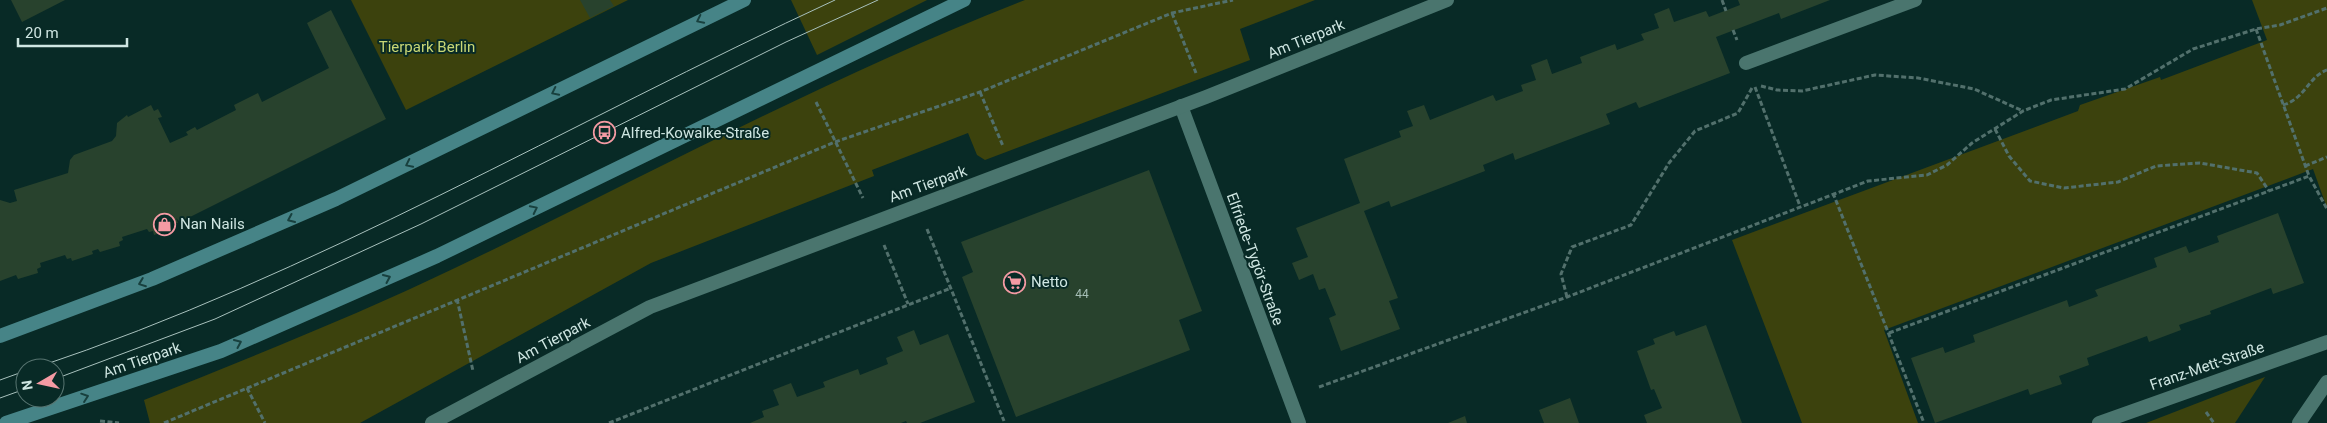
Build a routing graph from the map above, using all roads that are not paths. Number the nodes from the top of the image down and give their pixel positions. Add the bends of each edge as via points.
1 (744, 0) edge
2 (964, 0) edge
3 (1447, 0) edge
4 (1915, 0) edge
5 (1746, 63) road end
6 (1181, 106) junction
7 (0, 336) edge
8 (2327, 342) edge
9 (2327, 382) edge
10 (6, 423) edge
11 (432, 423) edge
12 (1299, 423) edge
13 (2099, 423) edge
14 (2299, 423) edge

1 -> 7 main road via 336,199 152,279
10 -> 2 main road, Am Tierpark via 221,350 437,256
3 - 6 street, Am Tierpark
4 - 5 street
6 - 11 street, Am Tierpark via 650,307
6 - 12 street, Elfriede-Tygör-Straße
8 - 13 street, Franz-Mett-Straße
9 - 14 street

